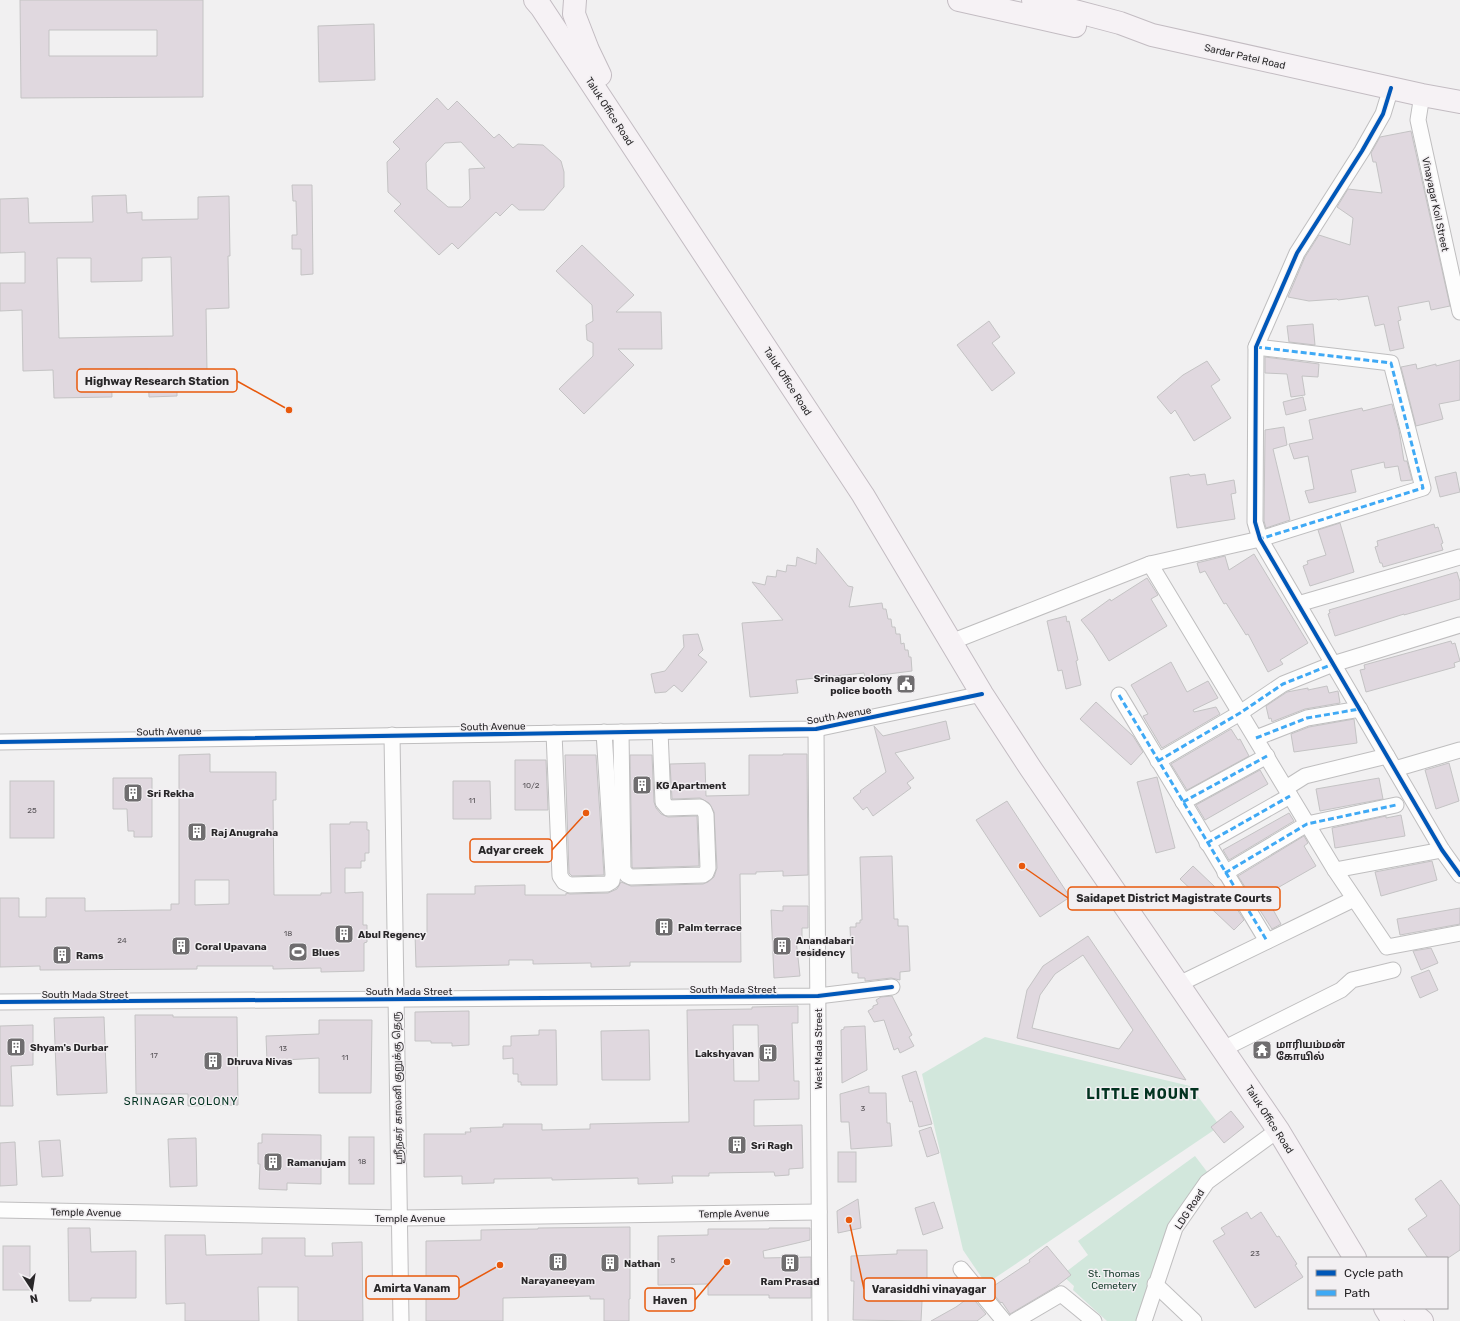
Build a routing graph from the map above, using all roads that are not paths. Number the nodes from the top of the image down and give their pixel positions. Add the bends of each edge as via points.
1 (535, 0) edge
2 (576, 0) edge
3 (959, 0) edge
4 (1033, 0) edge
5 (1152, 35) junction
6 (1390, 88) junction
7 (1422, 95) junction
8 (1460, 102) edge
9 (632, 145) junction
10 (1460, 312) edge
11 (1256, 348) junction
12 (1260, 539) junction
13 (1460, 557) edge
14 (1150, 564) junction
15 (1298, 604) junction
16 (1460, 625) edge
17 (951, 642) junction
18 (1333, 664) junction
19 (982, 694) junction
20 (1119, 695) dead end
21 (1360, 709) junction
22 (1240, 714) junction
23 (816, 729) junction
24 (660, 731) junction
25 (604, 732) junction
26 (621, 732) junction
27 (554, 733) junction
28 (392, 735) junction
29 (1256, 738) junction
30 (0, 742) edge
31 (1460, 750) edge
32 (1267, 756) junction
33 (1388, 756) junction
34 (1158, 761) junction
35 (1395, 769) junction
36 (1288, 792) junction
37 (1183, 802) junction
38 (1396, 805) dead end
39 (1307, 824) junction
40 (1207, 843) junction
41 (1442, 850) junction
42 (1335, 870) junction
43 (1225, 873) junction
44 (1460, 874) edge
45 (1354, 899) junction
46 (1460, 932) edge
47 (1267, 941) junction
48 (1393, 970) dead end
49 (1179, 984) junction
50 (892, 987) dead end
51 (818, 996) junction
52 (396, 999) junction
53 (0, 1002) edge
54 (1223, 1049) junction
55 (1278, 1130) junction
56 (0, 1210) edge
57 (819, 1212) junction
58 (400, 1218) junction
59 (1354, 1257) edge
60 (961, 1269) dead end
61 (1155, 1284) junction
62 (1386, 1309) edge
63 (1407, 1309) edge
64 (401, 1321) edge
65 (820, 1321) edge
66 (1004, 1321) edge
67 (1015, 1321) edge
68 (1094, 1321) edge
69 (1144, 1321) edge
70 (1194, 1321) edge
71 (1393, 1321) edge
72 (1422, 1321) edge

1 - 9 main road, Taluk Office Road
2 - 9 main road via 574,14
3 - 5 main road via 1116,35
4 - 5 main road, Sardar Patel Road via 1120,23
5 - 6 main road, Sardar Patel Road
6 - 7 main road, Sardar Patel Road
6 - 11 street via 1383,114 1297,253
7 - 8 main road, Sardar Patel Road
7 - 10 street, Vinayagar Koil Street via 1418,120
9 - 17 main road, Taluk Office Road via 863,495
11 - 12 street via 1255,522
11 - 12 street via 1391,363 1423,488
12 - 14 street
12 - 15 street
13 - 15 street
14 - 17 street
14 - 22 street
15 - 18 street
16 - 18 street
17 - 19 main road, Taluk Office Road
18 - 21 street
18 - 22 street via 1283,684
19 - 23 street, South Avenue
19 - 49 main road, Taluk Office Road via 1030,769
20 - 34 street
21 - 29 street via 1307,718
21 - 33 street
22 - 29 street
22 - 34 street
23 - 24 street, South Avenue
23 - 51 street, West Mada Street
24 - 26 street, South Avenue
24 - 26 street via 665,806 700,807 706,815 708,868 702,875 631,877 624,870
25 - 26 street, South Avenue
25 - 27 street, South Avenue
25 - 27 street via 612,881 607,884 570,885 560,876
27 - 28 street, South Avenue
28 - 30 street, South Avenue
28 - 52 street, ஸ்ரீநகர் காலனி குறுக்கு தெரு
29 - 32 street
31 - 35 street
32 - 36 street
32 - 37 street
33 - 35 street
33 - 36 street via 1305,776
34 - 37 street
35 - 41 street
36 - 39 street
36 - 40 street
37 - 40 street
38 - 39 street
39 - 42 street
39 - 43 street
40 - 43 street
41 - 42 street
41 - 44 street
42 - 45 street
43 - 47 street
45 - 46 street via 1387,948
45 - 47 street
47 - 49 street
48 - 54 street via 1352,980 1341,990
49 - 54 main road, Taluk Office Road
50 - 51 street, South Mada Street
51 - 52 street, South Mada Street
51 - 57 street, West Mada Street
52 - 53 street, South Mada Street
52 - 58 street, ஸ்ரீநகர் காலனி குறுக்கு தெரு
54 - 55 main road, Taluk Office Road
55 - 59 main road, Taluk Office Road
55 - 61 street, LDG Road via 1207,1182 1175,1228
56 - 58 street, Temple Avenue
57 - 58 street, Temple Avenue
57 - 65 street, West Mada Street
58 - 64 street, ஸ்ரீநகர் காலனி குறுக்கு தெரு
60 - 66 street
61 - 69 street, LDG Road
61 - 70 street
62 - 71 main road
63 - 72 main road
67 - 68 street via 1061,1294

